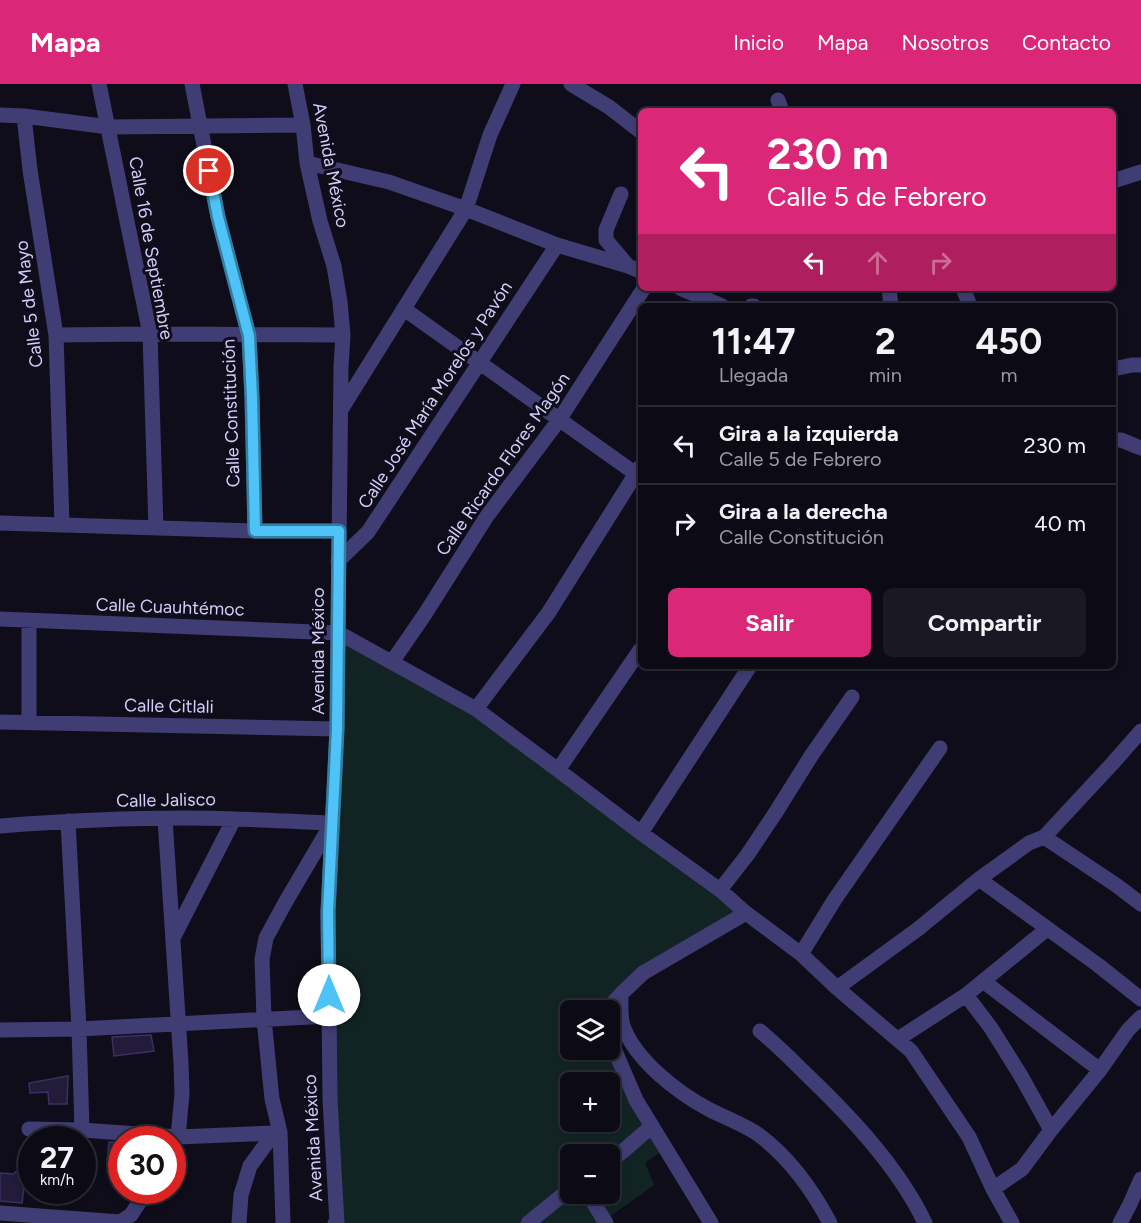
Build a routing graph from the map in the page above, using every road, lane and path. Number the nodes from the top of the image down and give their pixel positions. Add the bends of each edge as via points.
1 (99, 84) edge
2 (192, 84) edge
3 (296, 84) edge
4 (513, 84) edge
5 (572, 84) edge
6 (0, 115) edge
7 (24, 116) junction
8 (303, 125) junction
9 (200, 126) junction
10 (109, 127) junction
11 (638, 129) edge
12 (307, 163) junction
13 (1141, 172) edge
14 (1116, 180) edge
15 (621, 194) dead end
16 (466, 209) junction
17 (557, 245) junction
18 (634, 268) edge
19 (642, 291) edge
20 (687, 291) edge
21 (715, 303) edge
22 (404, 309) junction
23 (150, 334) junction
24 (56, 335) junction
25 (343, 335) junction
26 (249, 336) junction
27 (480, 362) junction
28 (1141, 365) edge
29 (1116, 368) edge
30 (342, 408) junction
31 (559, 420) junction
32 (1116, 440) edge
33 (1141, 448) edge
34 (638, 470) edge
35 (0, 523) edge
36 (62, 524) junction
37 (156, 528) junction
38 (255, 531) junction
39 (339, 531) junction
40 (338, 561) junction
41 (0, 619) edge
42 (28, 621) junction
43 (339, 633) junction
44 (638, 653) edge
45 (392, 662) junction
46 (748, 669) edge
47 (852, 697) dead end
48 (476, 709) junction
49 (0, 722) edge
50 (29, 722) junction
51 (337, 729) junction
52 (1141, 730) edge
53 (940, 748) dead end
54 (558, 770) junction
55 (165, 819) junction
56 (234, 819) junction
57 (68, 821) junction
58 (332, 823) junction
59 (0, 826) edge
60 (641, 834) junction
61 (1040, 838) junction
62 (979, 879) junction
63 (720, 890) junction
64 (1141, 904) edge
65 (746, 912) junction
66 (1047, 929) junction
67 (173, 939) junction
68 (801, 954) junction
69 (983, 981) junction
70 (837, 988) junction
71 (621, 994) junction
72 (966, 995) junction
73 (1141, 999) edge
74 (616, 1000) edge
75 (329, 1016) junction
76 (1141, 1017) edge
77 (264, 1019) junction
78 (179, 1024) junction
79 (79, 1029) junction
80 (0, 1030) edge
81 (760, 1031) dead end
82 (898, 1039) junction
83 (619, 1060) edge
84 (1100, 1070) junction
85 (82, 1126) edge
86 (179, 1126) edge
87 (652, 1126) junction
88 (1052, 1130) junction
89 (277, 1133) junction
90 (186, 1137) edge
91 (620, 1153) edge
92 (1141, 1179) edge
93 (993, 1189) junction
94 (560, 1197) edge
95 (138, 1204) edge
96 (594, 1204) edge
97 (0, 1213) edge
98 (238, 1223) edge
99 (283, 1223) edge
100 (336, 1223) edge
101 (528, 1223) edge
102 (606, 1223) edge
103 (711, 1223) edge
104 (830, 1223) edge
105 (925, 1223) edge
106 (1012, 1223) edge
107 (1120, 1223) edge

1 - 10 street, Calle 16 de Septiembre
2 - 9 street, Calle Constitución
3 - 8 street, Avenida México
4 - 16 street via 490,135
5 - 11 street
6 - 7 street
7 - 10 street
7 - 24 street, Calle 5 de Mayo
8 - 9 street
8 - 12 street, Avenida México
9 - 10 street
9 - 26 street, Calle Constitución via 218,217
10 - 23 street, Calle 16 de Septiembre
12 - 16 street via 388,182
12 - 25 street, Avenida México via 334,266
13 - 14 street
15 - 18 street via 606,230 606,240
16 - 17 street
16 - 22 street
17 - 18 street
17 - 27 street, Calle José María Morelos y Pavón
19 - 31 street, Calle Ricardo Flores Magón
20 - 21 street
22 - 27 street
22 - 30 street
23 - 24 street
23 - 26 street
23 - 37 street, Calle 16 de Septiembre
24 - 36 street, Calle 5 de Mayo
25 - 26 street
25 - 30 street, Avenida México
26 - 38 street, Calle Constitución
27 - 31 street
27 - 40 street, Calle José María Morelos y Pavón via 368,532
28 - 29 street
30 - 39 street, Avenida México
31 - 34 street
31 - 45 street, Calle Ricardo Flores Magón via 487,516
32 - 33 street
34 - 48 street via 549,612
35 - 36 street
36 - 37 street
37 - 38 street
38 - 39 street
39 - 40 street, Avenida México
40 - 43 street, Avenida México
41 - 42 street, Calle Cuauhtémoc
42 - 43 street, Calle Cuauhtémoc
42 - 50 street
43 - 45 street
43 - 51 street, Avenida México
44 - 54 street
45 - 48 street
46 - 60 street
47 - 63 street via 754,846
48 - 54 street
49 - 50 street, Calle Citlali
50 - 51 street, Calle Citlali
51 - 58 street, Avenida México
52 - 61 street
53 - 68 street
54 - 60 street
55 - 56 street, Calle Jalisco
55 - 57 street, Calle Jalisco
55 - 67 street
56 - 58 street, Calle Jalisco
56 - 67 street
57 - 59 street, Calle Jalisco
57 - 79 street
58 - 75 street, Avenida México
58 - 77 street via 266,938 262,959
60 - 63 street
61 - 62 street
61 - 64 street
62 - 66 street
62 - 70 street
63 - 65 street
65 - 68 street
65 - 71 street via 643,973
66 - 69 street
66 - 73 street
67 - 78 street
68 - 70 street
69 - 72 street
69 - 84 street
70 - 82 street
71 - 74 street
71 - 104 street via 622,1025 639,1055 666,1081 758,1134 789,1161 816,1196
72 - 82 street
72 - 88 street via 991,1028
75 - 77 street
75 - 100 street, Avenida México
76 - 84 street
77 - 78 street
77 - 89 street
78 - 79 street
78 - 86 street
79 - 80 street
79 - 85 street
81 - 105 street via 852,1121 897,1174
82 - 93 street via 911,1050 969,1137
83 - 87 street
84 - 88 street
87 - 91 street
87 - 103 street
88 - 93 street via 1022,1169
89 - 90 street
89 - 98 street via 250,1166
89 - 99 street
92 - 107 street
93 - 106 street
94 - 101 street
95 - 97 street via 120,1222
96 - 102 street

